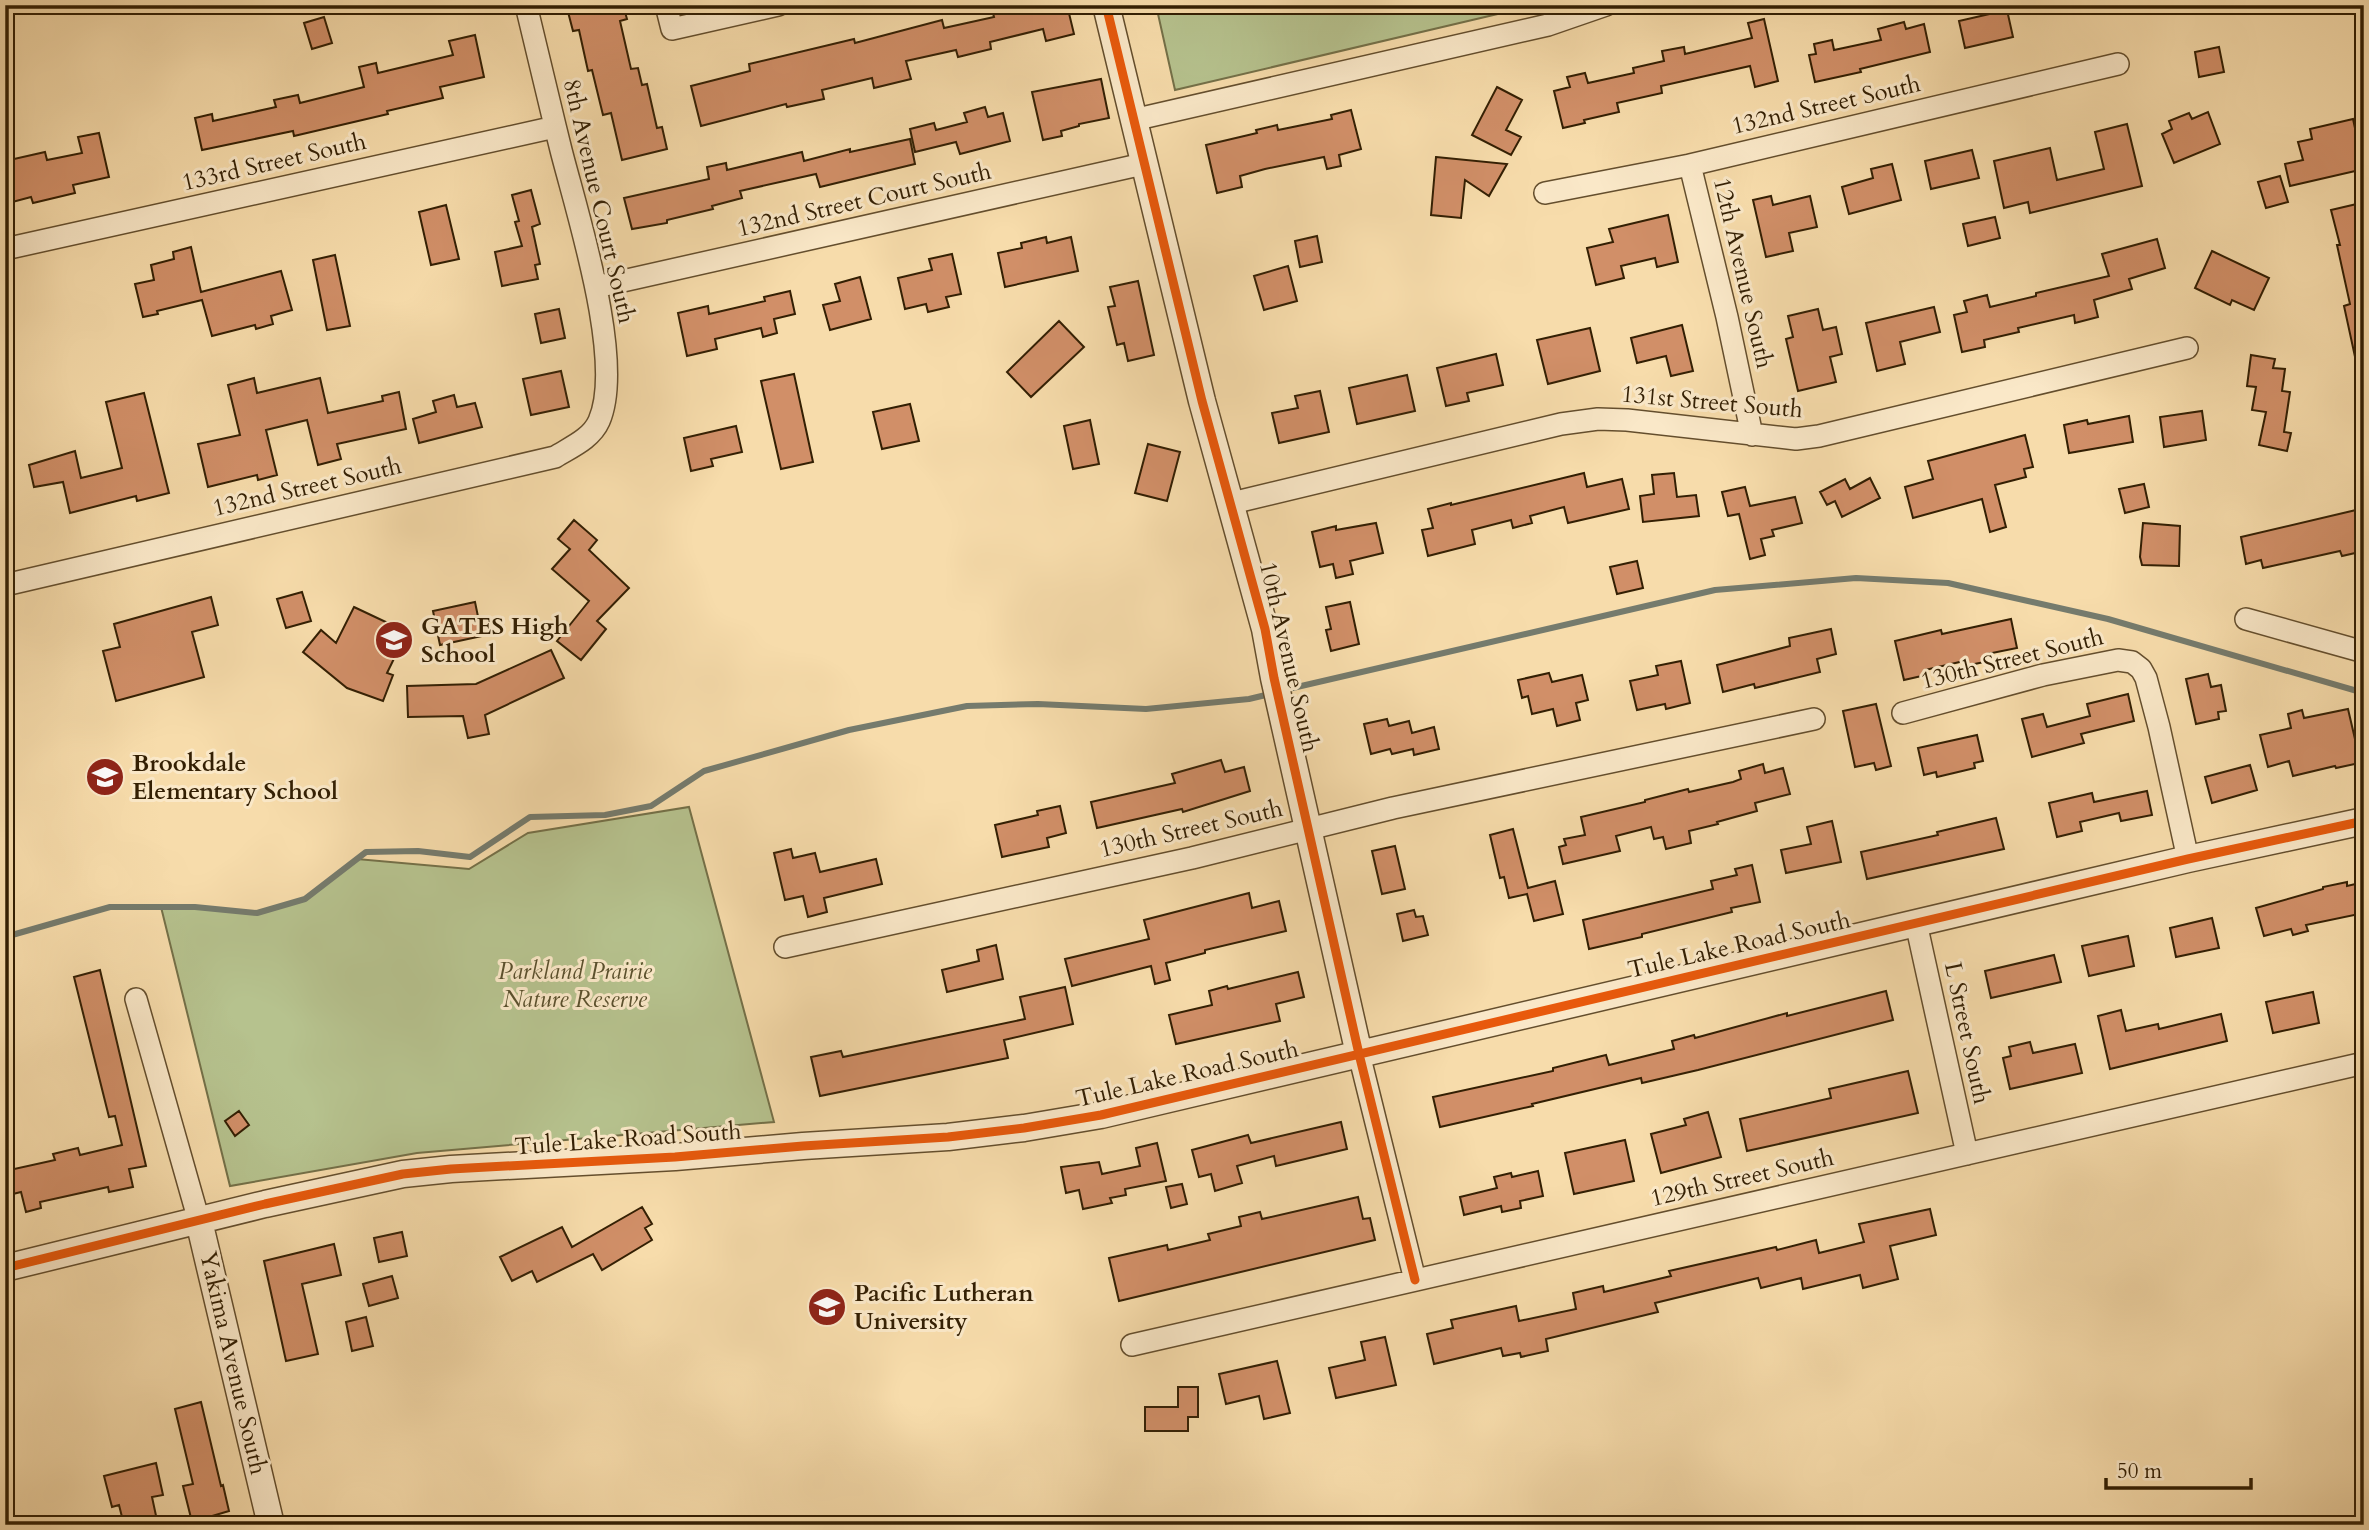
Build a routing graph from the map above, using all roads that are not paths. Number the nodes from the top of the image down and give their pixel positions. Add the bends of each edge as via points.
1 (526, 5) edge
2 (666, 5) edge
3 (778, 5) edge
4 (1106, 5) edge
5 (1606, 5) edge
6 (2118, 64) dead end
7 (1133, 120) junction
8 (555, 127) junction
9 (1143, 164) junction
10 (1690, 164) junction
11 (1545, 193) dead end
12 (5, 249) edge
13 (596, 287) junction
14 (2187, 348) dead end
15 (603, 410) joint
16 (1752, 435) junction
17 (1232, 503) junction
18 (5, 585) edge
19 (2246, 619) dead end
20 (2364, 652) edge
21 (1903, 713) dead end
22 (1814, 719) dead end
23 (2364, 821) edge
24 (1308, 828) junction
25 (2188, 859) junction
26 (1916, 923) junction
27 (785, 947) dead end
28 (136, 999) dead end
29 (1359, 1054) junction
30 (2364, 1063) edge
31 (1967, 1154) junction
32 (199, 1222) junction
33 (5, 1268) edge
34 (1415, 1280) junction
35 (1132, 1345) dead end
36 (271, 1525) edge

1 - 8 street, 8th Avenue Court South
2 - 3 street via 672,29
4 - 7 street, 10th Avenue South
5 - 7 street via 1565,20
6 - 10 street, 132nd Street South
7 - 9 street, 10th Avenue South
8 - 12 street, 133rd Street South
8 - 13 street, 8th Avenue Court South
9 - 13 street, 132nd Street Court South
9 - 17 street, 10th Avenue South
10 - 11 street, 132nd Street South
10 - 16 street, 12th Avenue South
13 - 15 street, 8th Avenue Court South via 606,357
14 - 16 street, 131st Street South via 1819,436
15 - 18 street, 132nd Street South via 582,442 555,457
16 - 17 street, 131st Street South via 1598,419
17 - 24 street, 10th Avenue South
19 - 20 street
21 - 25 street, 130th Street South via 2043,675 2118,660 2132,662 2146,678
22 - 24 street, 130th Street South
23 - 25 street, Tule Lake Road South
24 - 27 street, 130th Street South via 1192,858
24 - 29 street, 10th Avenue South
25 - 26 street, Tule Lake Road South
26 - 29 street, Tule Lake Road South
26 - 31 street, L Street South
28 - 32 street, Yakima Avenue South
29 - 32 street, Tule Lake Road South via 1101,1115 1024,1128 403,1174
29 - 34 street, 10th Avenue South
30 - 31 street, 129th Street South
31 - 34 street, 129th Street South
32 - 33 street, Tule Lake Road South
32 - 36 street, Yakima Avenue South
34 - 35 street, 129th Street South

